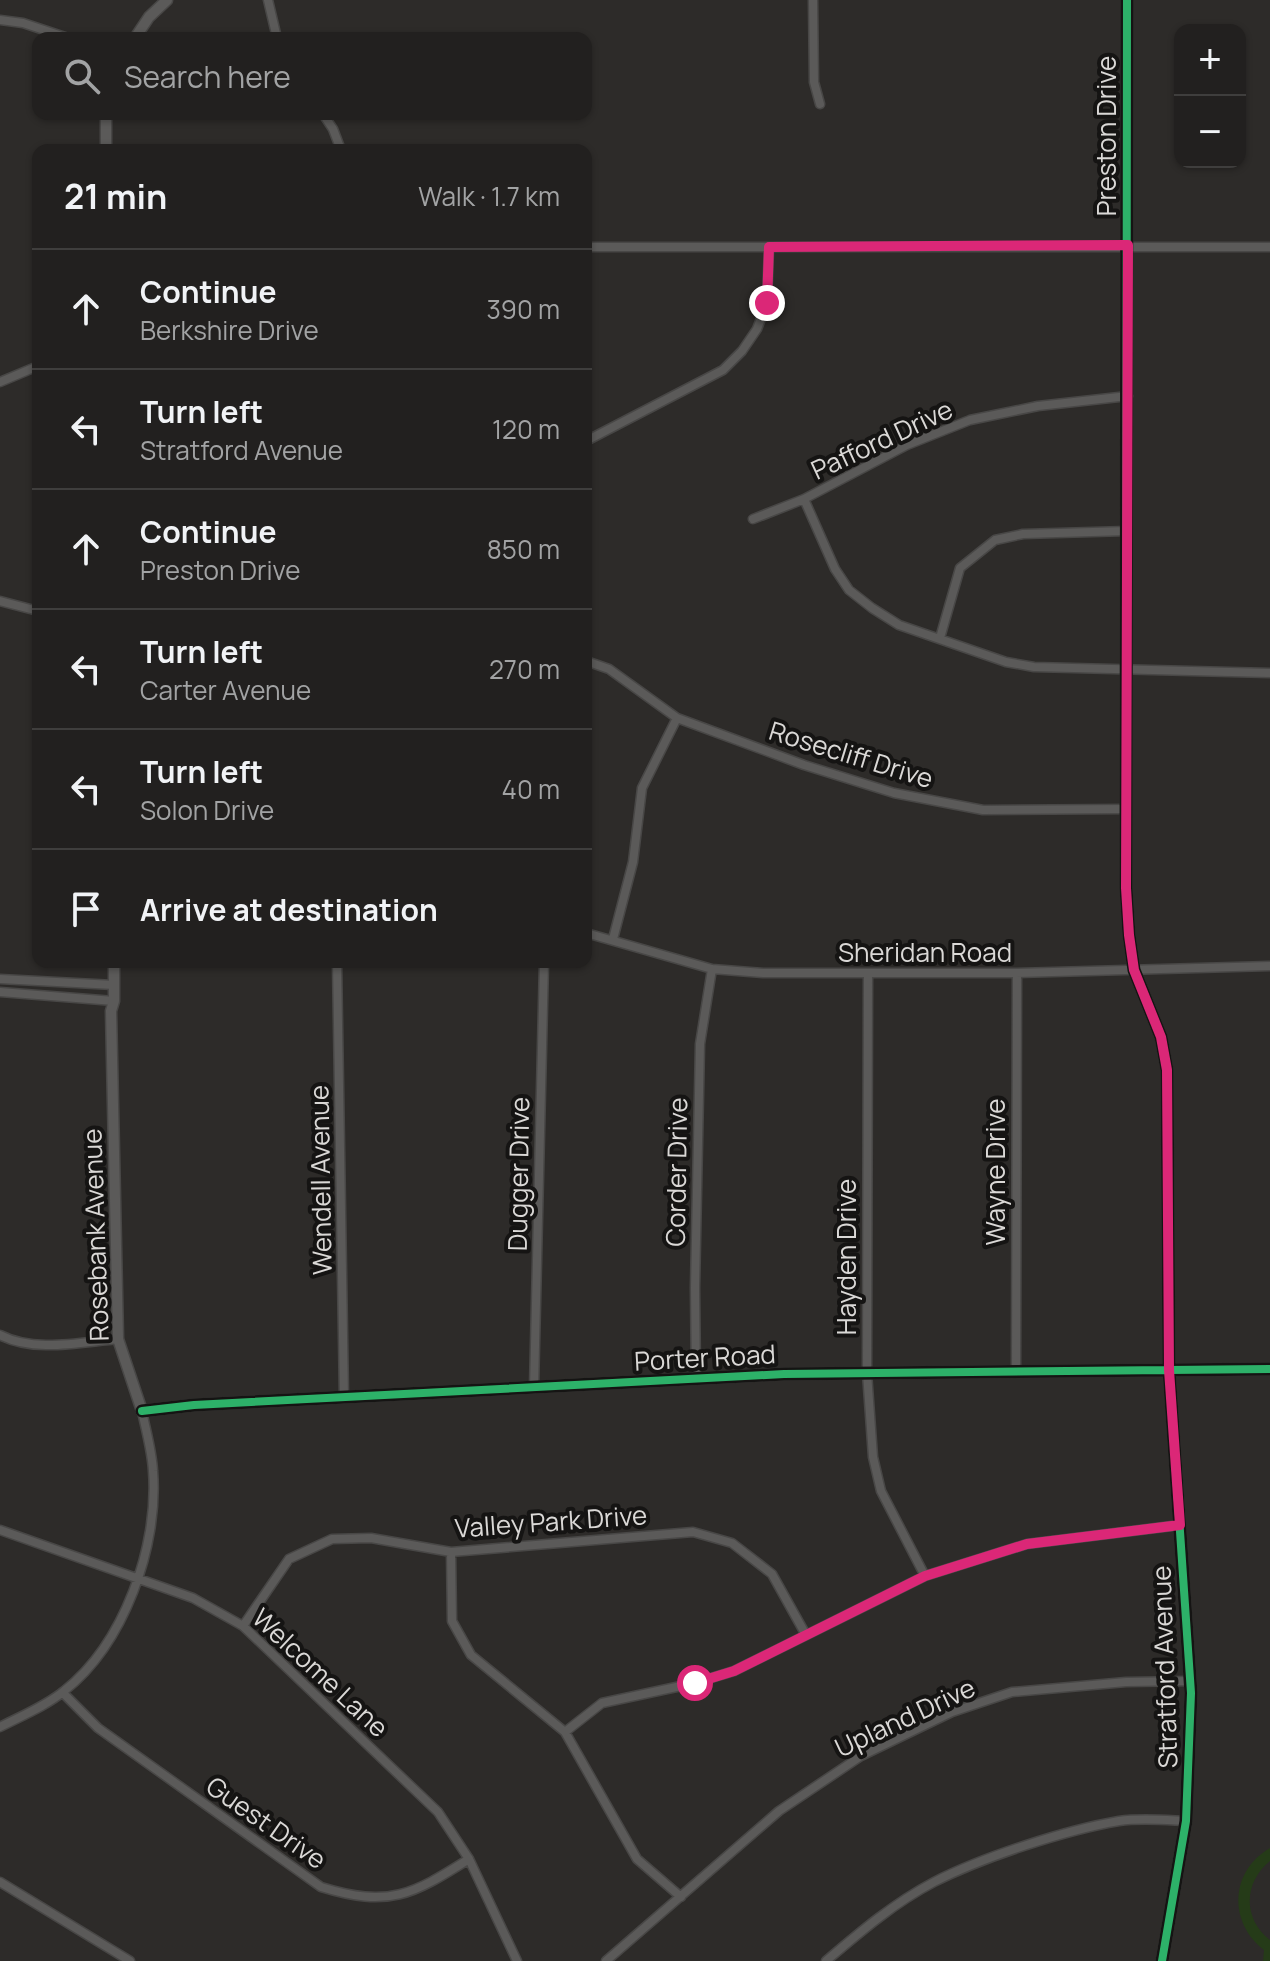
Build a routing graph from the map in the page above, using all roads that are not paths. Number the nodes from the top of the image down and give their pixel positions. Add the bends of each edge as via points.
1 (167, 0) edge
2 (268, 0) edge
3 (813, 0) edge
4 (1127, 0) edge
5 (0, 20) edge
6 (50, 32) edge
7 (139, 32) edge
8 (276, 32) edge
9 (820, 104) dead end
10 (106, 120) edge
11 (327, 120) edge
12 (106, 144) edge
13 (339, 144) edge
14 (1128, 245) junction
15 (592, 247) edge
16 (769, 247) junction
17 (1270, 247) edge
18 (32, 369) edge
19 (0, 382) edge
20 (1128, 396) junction
21 (592, 438) edge
22 (804, 499) junction
23 (753, 519) dead end
24 (1127, 531) junction
25 (0, 601) edge
26 (32, 609) edge
27 (940, 638) junction
28 (592, 663) edge
29 (1127, 668) junction
30 (1270, 673) edge
31 (677, 718) junction
32 (1125, 809) junction
33 (592, 934) edge
34 (613, 939) junction
35 (1270, 966) edge
36 (114, 968) edge
37 (337, 968) edge
38 (544, 968) edge
39 (712, 969) junction
40 (1134, 970) junction
41 (1017, 973) junction
42 (868, 974) junction
43 (0, 979) edge
44 (114, 985) junction
45 (0, 992) edge
46 (114, 1001) junction
47 (0, 1335) edge
48 (118, 1339) junction
49 (1270, 1369) edge
50 (1169, 1370) junction
51 (1016, 1372) junction
52 (867, 1373) junction
53 (696, 1378) junction
54 (534, 1388) junction
55 (344, 1398) junction
56 (142, 1411) junction
57 (1180, 1525) junction
58 (0, 1530) edge
59 (451, 1552) junction
60 (925, 1576) junction
61 (137, 1578) junction
62 (243, 1626) junction
63 (806, 1635) junction
64 (1191, 1681) junction
65 (63, 1693) junction
66 (0, 1727) edge
67 (565, 1732) junction
68 (1186, 1821) junction
69 (469, 1859) junction
70 (0, 1882) edge
71 (681, 1897) junction
72 (130, 1961) edge
73 (517, 1961) edge
74 (606, 1961) edge
75 (826, 1961) edge
76 (1162, 1961) edge

1 - 7 street
2 - 8 street
3 - 9 street via 814,82
4 - 14 street, Preston Drive
5 - 6 street
10 - 12 street
11 - 13 street
14 - 16 street
14 - 17 street
14 - 20 street, Preston Drive
15 - 16 street
16 - 21 street via 767,303 742,351 723,370
18 - 19 street
20 - 22 street, Pafford Drive via 970,420 907,445
20 - 24 street, Preston Drive
22 - 23 street, Pafford Drive
22 - 27 street via 849,590 899,625
24 - 27 street via 1023,534 995,540 960,568
24 - 29 street, Preston Drive
25 - 26 street
27 - 29 street via 1034,667
28 - 31 street, Rosecliff Drive via 609,669
29 - 30 street
29 - 32 street, Preston Drive
31 - 32 street, Rosecliff Drive via 804,765 946,805 983,810
31 - 34 street via 642,788 633,862
32 - 40 street, Preston Drive
33 - 34 street, Sheridan Road
34 - 39 street, Sheridan Road
35 - 40 street, Sheridan Road
36 - 44 street, Rosebank Avenue
37 - 55 street, Wendell Avenue
38 - 54 street, Dugger Drive
39 - 42 street, Sheridan Road
39 - 53 street, Corder Drive via 700,1044
40 - 41 street, Sheridan Road
40 - 50 street, Preston Drive via 1161,1037 1167,1070
41 - 42 street, Sheridan Road
41 - 51 street, Wayne Drive
42 - 52 street, Hayden Drive
43 - 44 street
44 - 46 street, Rosebank Avenue
45 - 46 street
46 - 48 street, Rosebank Avenue
47 - 48 street via 42,1345
48 - 56 street, Rosebank Avenue
49 - 50 street, Porter Road
50 - 51 street, Porter Road
50 - 57 street, Stratford Avenue
51 - 52 street, Porter Road
52 - 53 street, Porter Road
52 - 60 street, Hayden Drive via 881,1491
53 - 54 street, Porter Road
54 - 55 street, Porter Road
55 - 56 street, Porter Road
56 - 61 street, Rosebank Avenue via 153,1471 153,1525
57 - 60 street via 1027,1544
57 - 64 street, Stratford Avenue
58 - 61 street, Welcome Lane
59 - 62 street, Valley Park Drive via 371,1538 332,1539 289,1559
59 - 63 street, Valley Park Drive via 693,1532 732,1543 772,1574
59 - 67 street via 452,1621 471,1655
60 - 63 street
61 - 62 street, Welcome Lane via 193,1598
61 - 65 street, Rosebank Avenue via 108,1642
62 - 69 street, Welcome Lane via 438,1812
63 - 67 street via 712,1679 602,1703
64 - 68 street, Stratford Avenue
64 - 71 street, Upland Drive via 1012,1692 952,1712 861,1756 779,1811
65 - 66 street, Rosebank Avenue
65 - 69 street, Guest Drive via 98,1728 321,1887 355,1897 397,1897 425,1887
67 - 71 street via 637,1859
68 - 75 street via 1122,1820 1004,1854 902,1901
68 - 76 street, Stratford Avenue
69 - 73 street, Welcome Lane
70 - 72 street
71 - 74 street, Upland Drive

